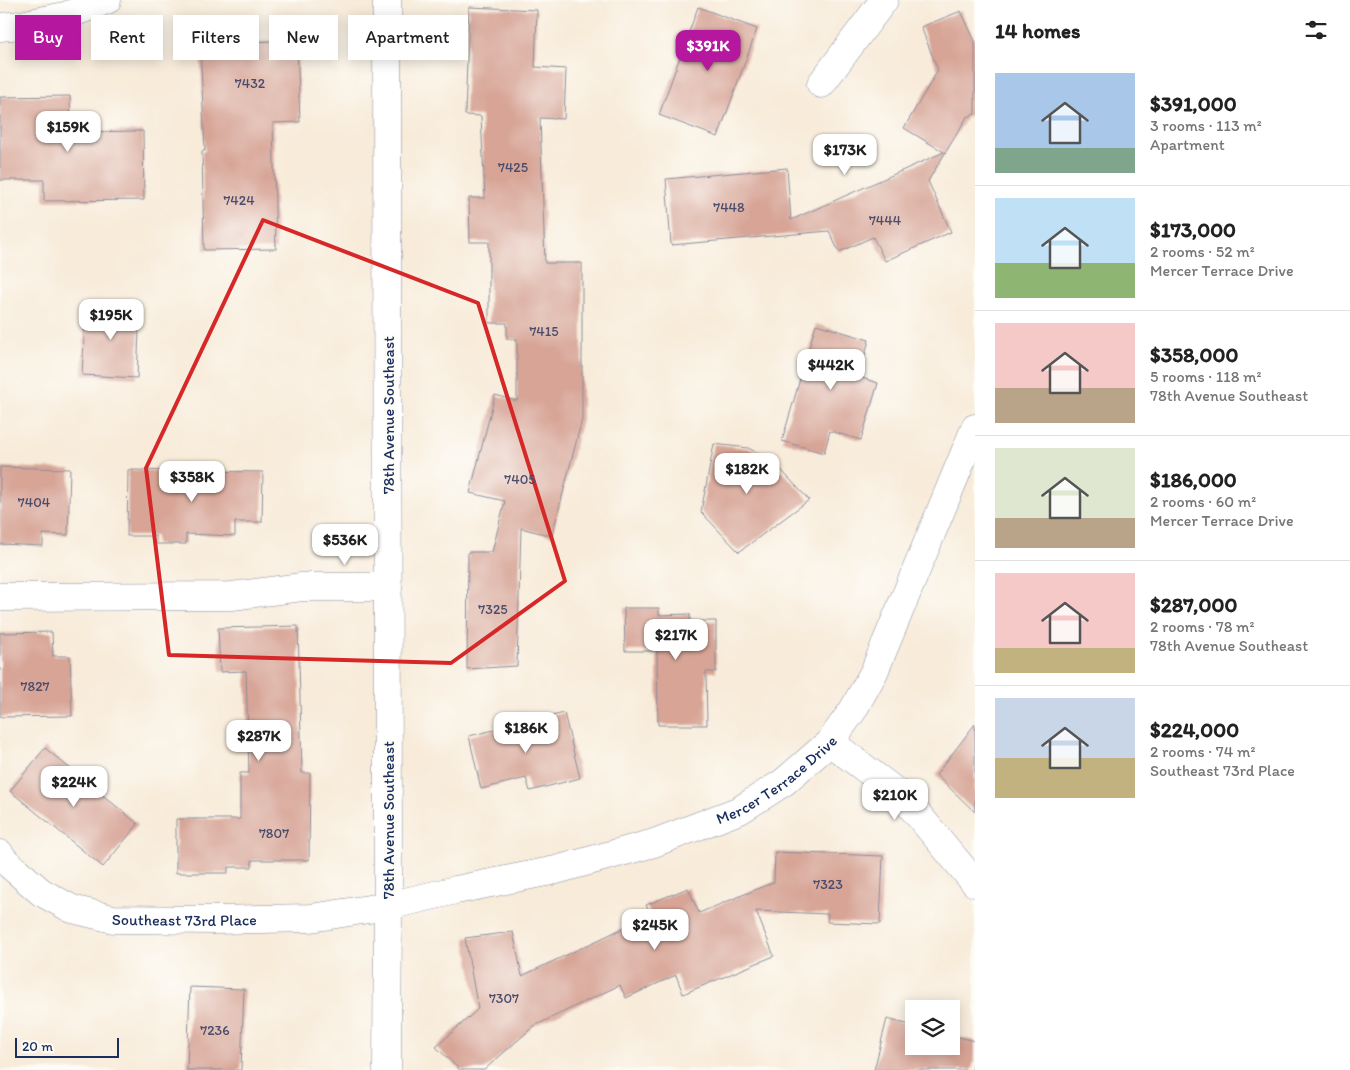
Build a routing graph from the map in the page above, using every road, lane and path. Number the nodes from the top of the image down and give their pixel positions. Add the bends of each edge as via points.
1 (107, 0) edge
2 (387, 0) edge
3 (884, 0) edge
4 (0, 27) edge
5 (821, 84) dead end
6 (975, 428) edge
7 (388, 587) junction
8 (0, 597) edge
9 (830, 742) junction
10 (0, 854) edge
11 (975, 883) edge
12 (388, 906) junction
13 (387, 1070) edge

1 - 4 street via 65,16
2 - 7 street, 78th Avenue Southeast
3 - 5 street
6 - 9 street, Mercer Terrace Drive via 874,672
7 - 8 street via 302,587 232,596
7 - 12 street, 78th Avenue Southeast
9 - 11 street via 904,798
9 - 12 street, Mercer Terrace Drive via 784,782 740,810 654,843 556,870
10 - 12 street, Southeast 73rd Place via 41,892 72,909 113,919 312,918
12 - 13 street, 78th Avenue Southeast

